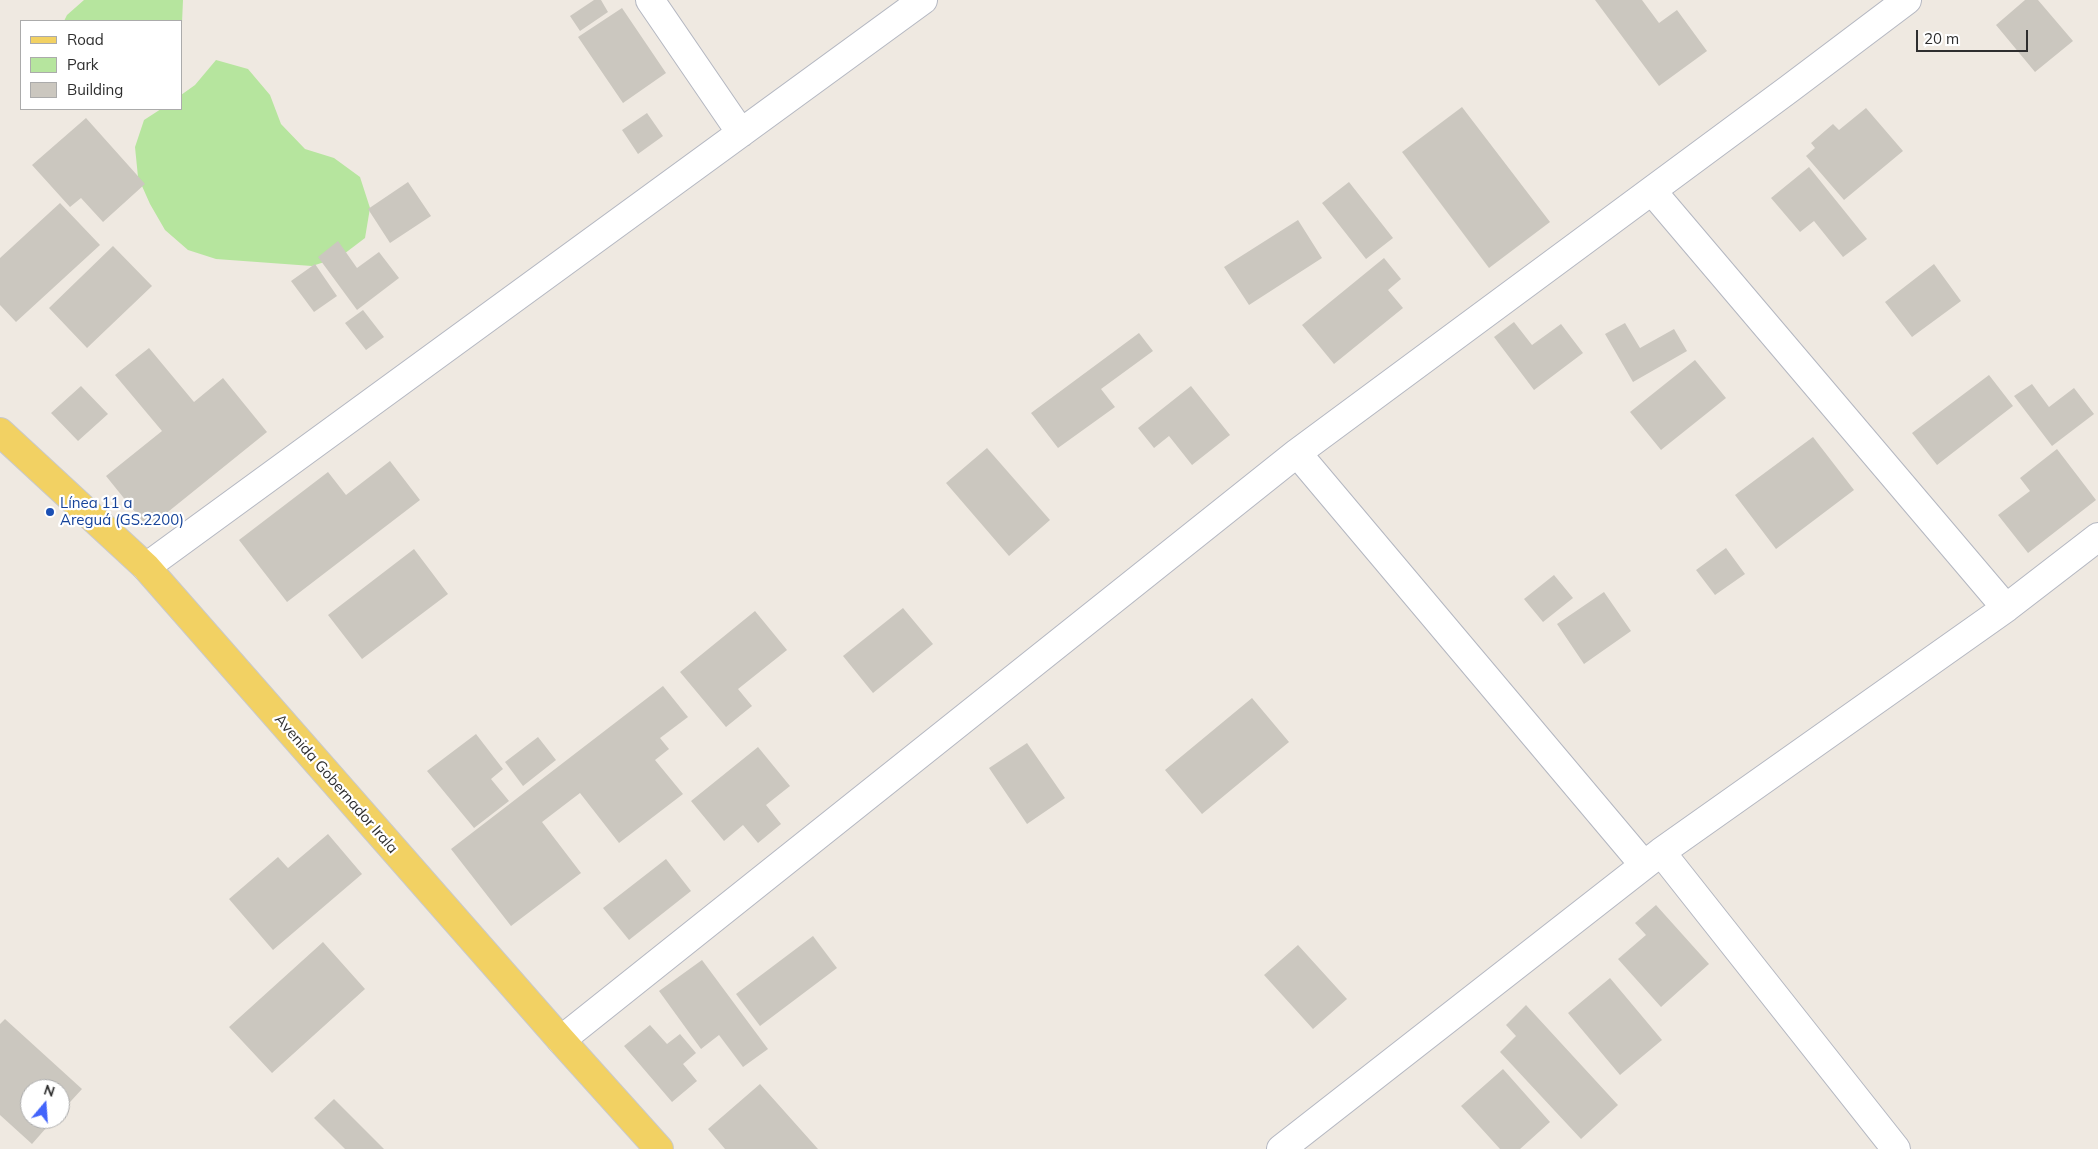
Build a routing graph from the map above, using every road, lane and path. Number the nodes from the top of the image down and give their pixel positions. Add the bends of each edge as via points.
1 (650, 0) edge
2 (923, 0) edge
3 (1907, 0) edge
4 (741, 133) junction
5 (1652, 191) junction
6 (0, 432) edge
7 (1297, 453) junction
8 (2098, 537) edge
9 (146, 567) junction
10 (2006, 608) junction
11 (1653, 858) junction
12 (561, 1040) junction
13 (659, 1149) edge
14 (1281, 1149) edge
15 (1896, 1149) edge

1 - 4 street
2 - 4 street
3 - 5 street
4 - 9 street
5 - 7 street
5 - 10 street
6 - 9 main road, Avenida Gobernador Irala
7 - 11 street
7 - 12 street
8 - 10 street
9 - 12 main road, Avenida Gobernador Irala
10 - 11 street
11 - 14 street
11 - 15 street
12 - 13 main road, Avenida Gobernador Irala

